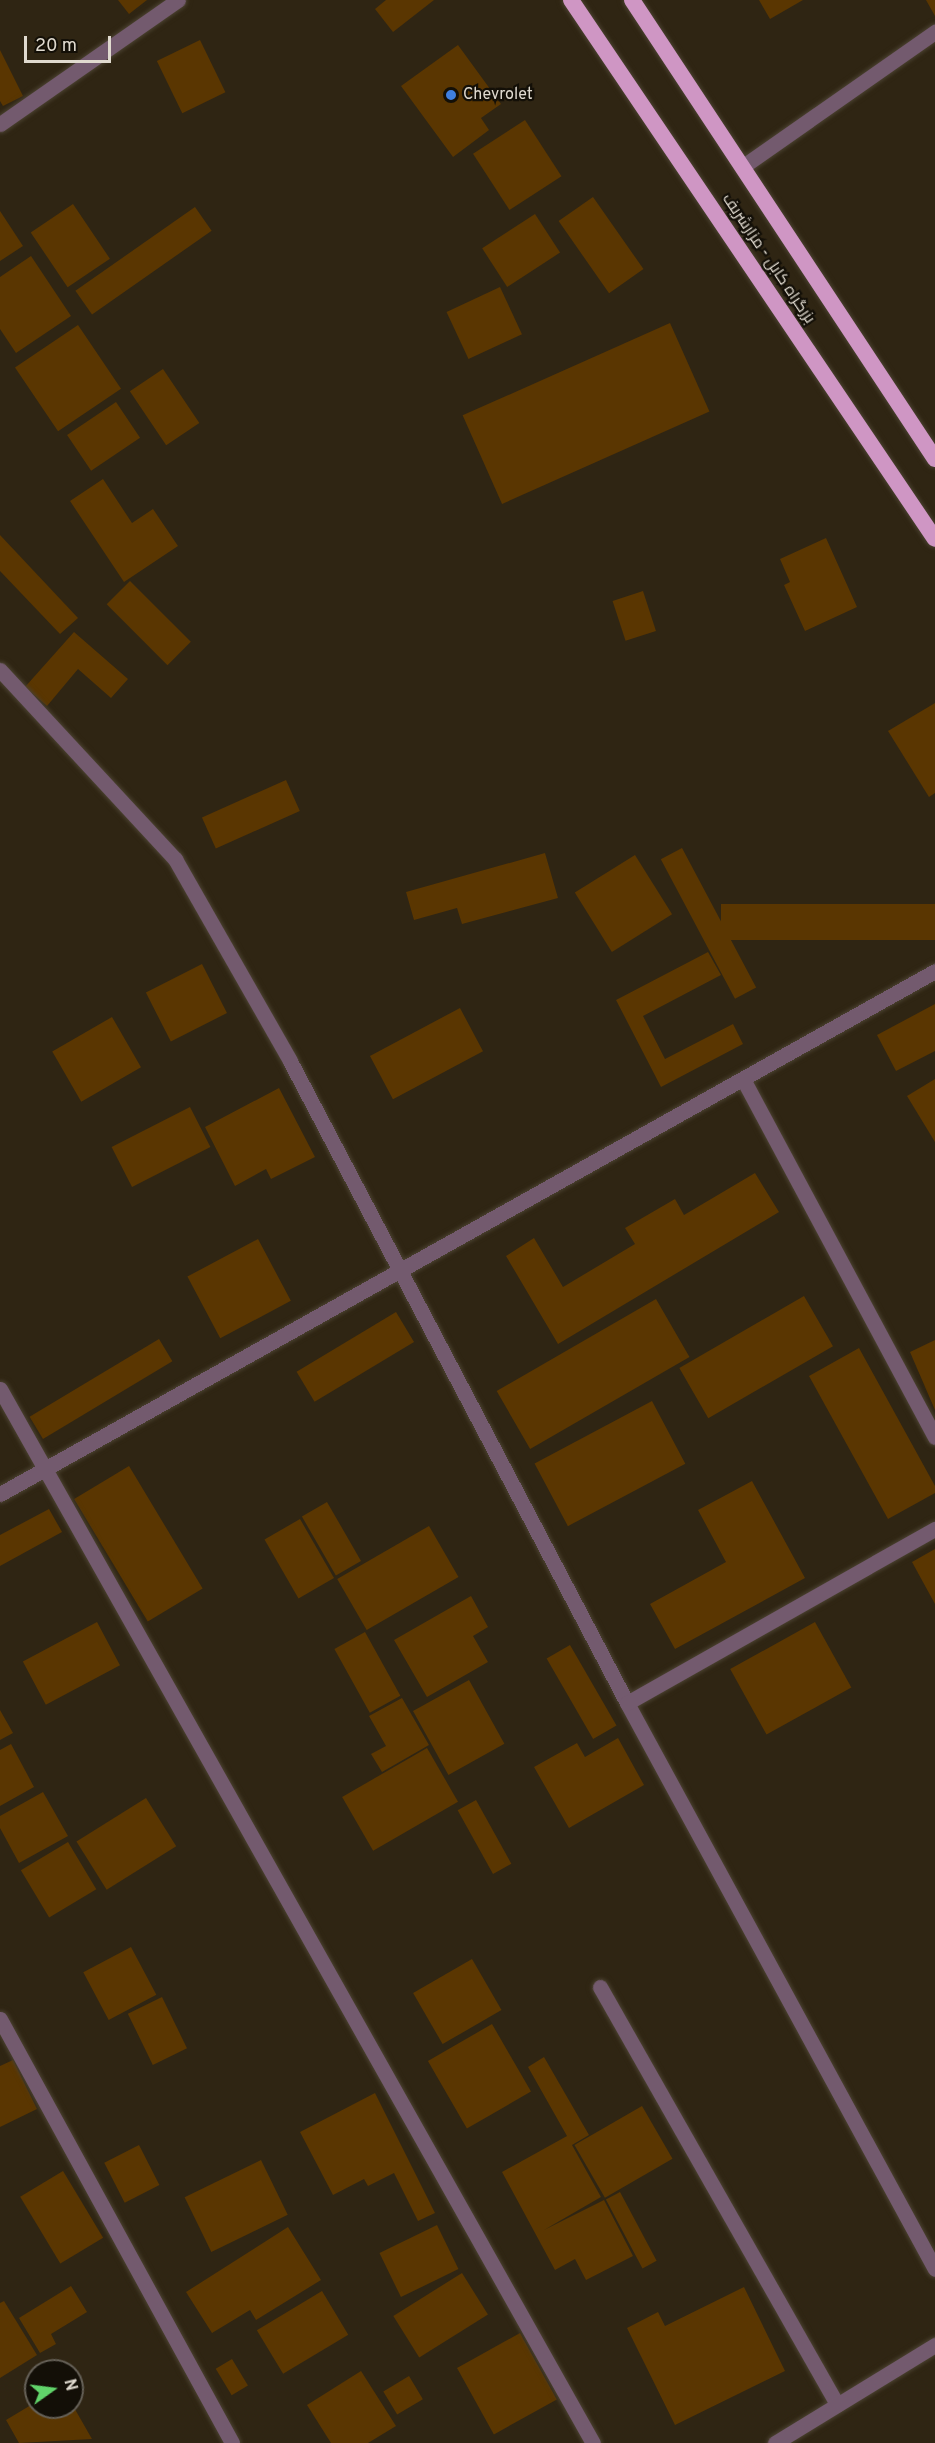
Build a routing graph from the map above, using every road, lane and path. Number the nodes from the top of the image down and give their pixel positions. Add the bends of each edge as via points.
1 (178, 0) edge
2 (572, 0) edge
3 (632, 0) edge
4 (935, 32) edge
5 (0, 124) edge
6 (742, 167) junction
7 (930, 441) edge
8 (935, 459) edge
9 (935, 539) edge
10 (0, 670) edge
11 (935, 971) edge
12 (744, 1081) junction
13 (398, 1271) junction
14 (0, 1389) edge
15 (935, 1437) edge
16 (45, 1469) junction
17 (0, 1494) edge
18 (935, 1529) edge
19 (627, 1703) junction
20 (600, 1988) dead end
21 (0, 2019) edge
22 (935, 2269) edge
23 (935, 2345) edge
24 (837, 2404) junction
25 (232, 2443) edge
26 (593, 2443) edge
27 (775, 2443) edge

1 - 5 street
2 - 9 highway, بزرگراه کابل - مزارشریف
3 - 6 highway, بزرگراه کابل - مزارشریف
4 - 6 street
6 - 7 highway, بزرگراه کابل - مزارشریف
7 - 8 highway, بزرگراه کابل - مزارشریف
10 - 13 street via 175,859 290,1062
11 - 12 street
12 - 13 street
12 - 15 street
13 - 16 street
13 - 19 street
14 - 16 street
16 - 17 street
16 - 26 street
18 - 19 street
19 - 22 street
20 - 24 street
21 - 25 street
23 - 24 street
24 - 27 street

